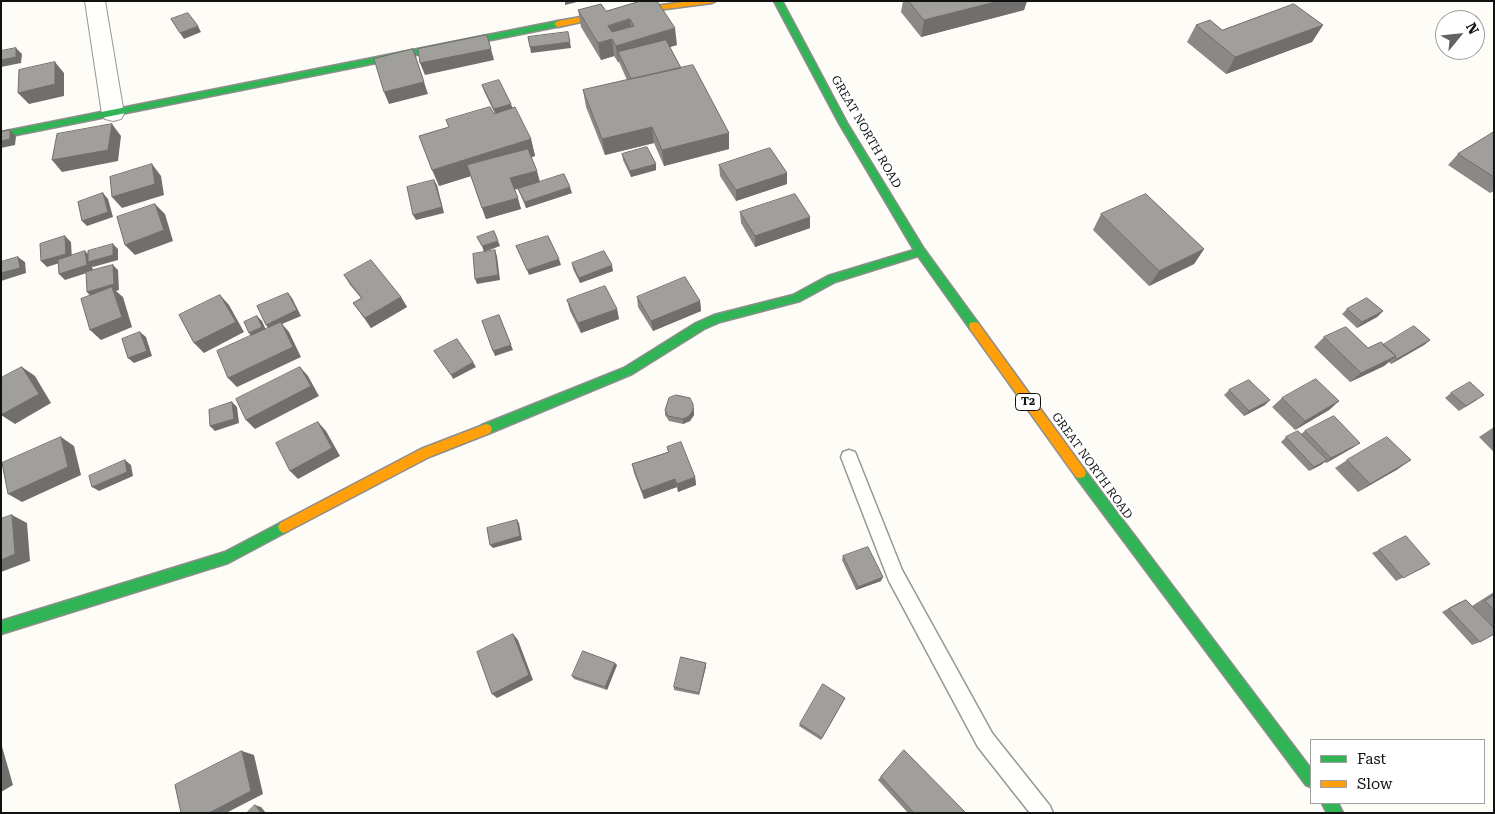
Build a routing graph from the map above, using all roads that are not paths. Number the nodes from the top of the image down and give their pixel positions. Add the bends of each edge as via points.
1 (94, 1) edge
2 (712, 1) edge
3 (778, 1) edge
4 (113, 114) junction
5 (1, 135) edge
6 (920, 252) junction
7 (849, 457) dead end
8 (1, 628) edge
9 (1310, 779) edge
10 (1043, 813) edge

1 - 4 street
2 - 4 main road via 604,15
3 - 6 main road, GREAT NORTH ROAD / T2 via 843,123
4 - 5 main road
6 - 8 main road via 832,280 796,298 718,318 628,371 425,453 228,557
6 - 9 main road, GREAT NORTH ROAD / T2 via 1086,482
7 - 10 lane via 895,575 980,731

